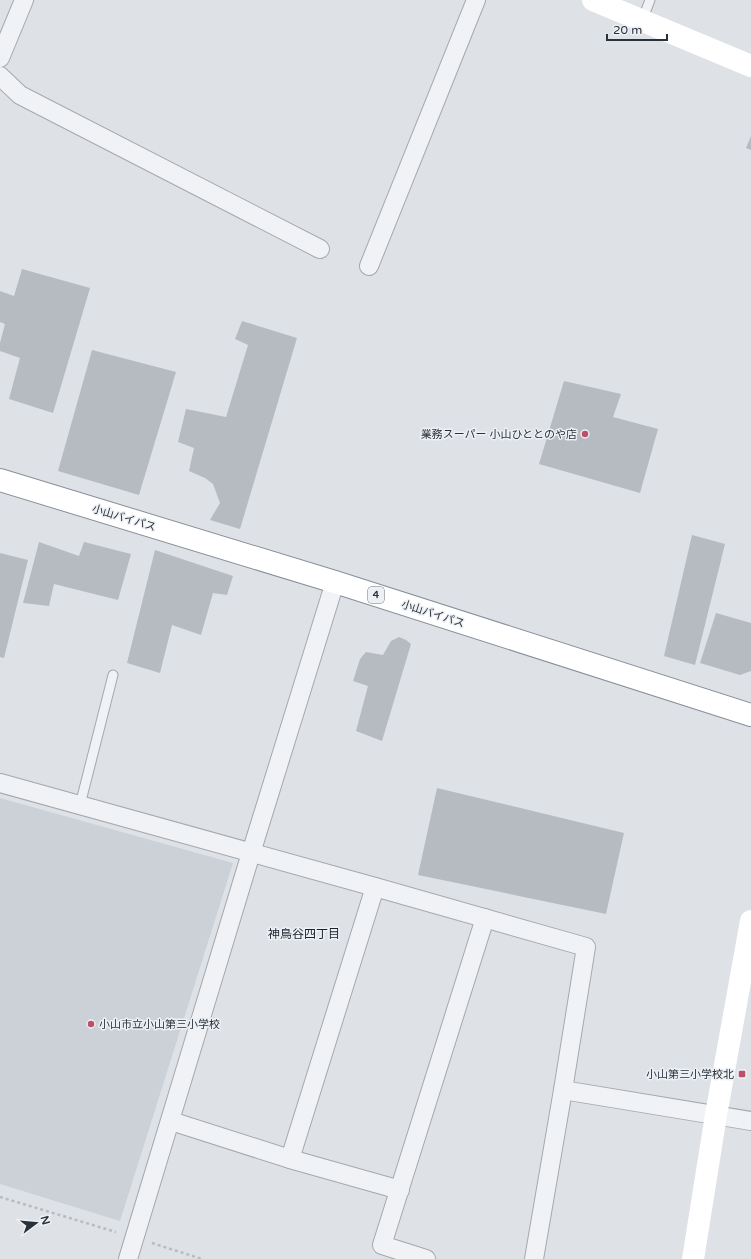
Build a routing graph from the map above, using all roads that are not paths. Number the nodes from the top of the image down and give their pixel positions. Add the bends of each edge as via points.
1 (24, 0) edge
2 (476, 0) edge
3 (592, 0) edge
4 (650, 0) edge
5 (642, 21) junction
6 (0, 58) edge
7 (751, 66) edge
8 (0, 76) edge
9 (320, 249) dead end
10 (370, 266) dead end
11 (0, 480) edge
12 (335, 582) junction
13 (112, 674) dead end
14 (751, 715) edge
15 (0, 783) edge
16 (80, 806) junction
17 (251, 853) junction
18 (375, 886) junction
19 (485, 918) junction
20 (751, 921) edge
21 (563, 1090) junction
22 (716, 1115) junction
23 (171, 1121) junction
24 (751, 1121) edge
25 (290, 1158) junction
26 (400, 1190) junction
27 (128, 1259) edge
28 (426, 1259) edge
29 (534, 1259) edge
30 (693, 1259) edge

1 - 6 street
2 - 10 street
3 - 5 main road
4 - 5 lane
5 - 7 main road
8 - 9 street via 20,95
11 - 12 main road, 小山バイパス / 4
12 - 14 main road, 小山バイパス / 4
12 - 17 street
13 - 16 lane
15 - 16 street
16 - 17 street
17 - 18 street
17 - 23 street
18 - 19 street
18 - 25 street
19 - 21 street via 586,947
19 - 26 street
20 - 22 main road
21 - 22 street
21 - 29 street
22 - 24 street
22 - 30 main road
23 - 25 street
23 - 27 street
25 - 26 street
26 - 28 street via 382,1245

